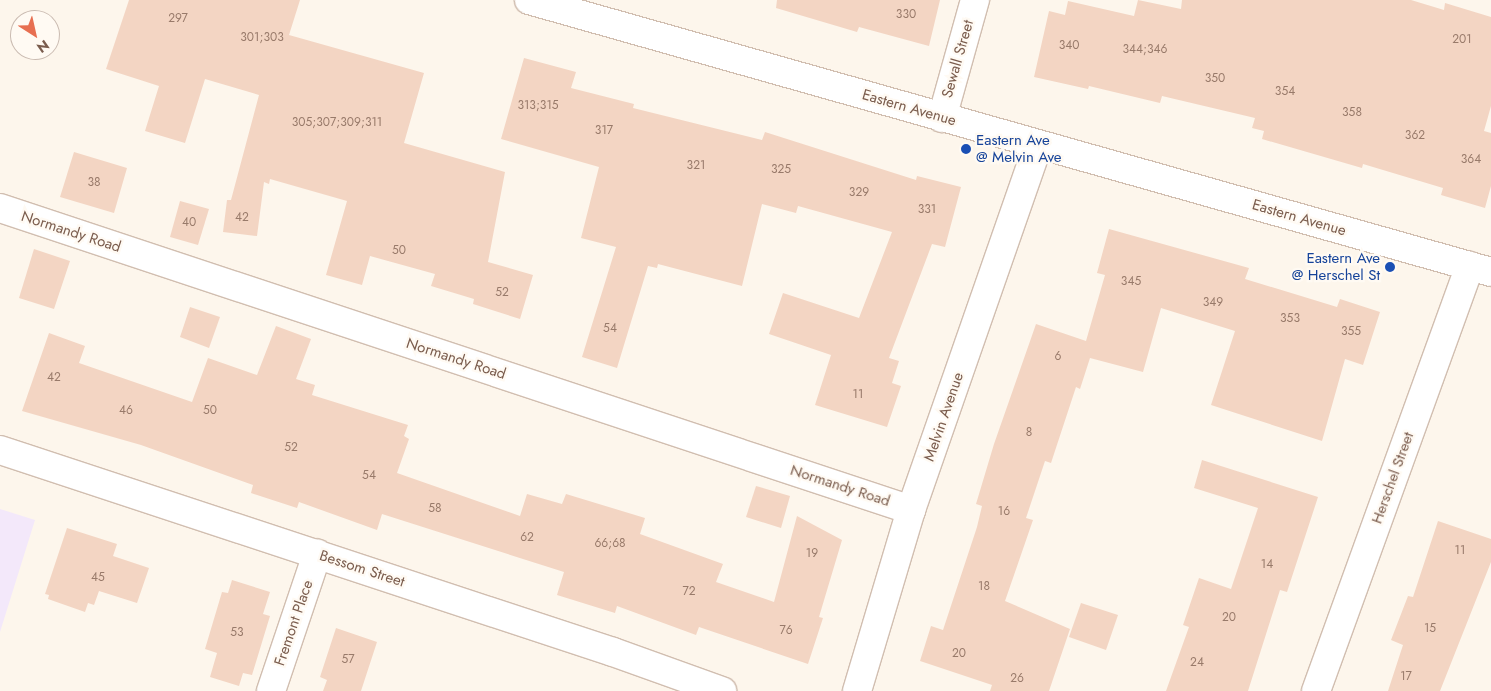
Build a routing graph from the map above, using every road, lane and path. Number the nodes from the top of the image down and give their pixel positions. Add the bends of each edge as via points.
1 (529, 0) edge
2 (975, 0) edge
3 (942, 118) junction
4 (1038, 146) junction
5 (0, 208) edge
6 (1480, 269) edge
7 (0, 450) edge
8 (911, 510) junction
9 (317, 554) junction
10 (271, 691) edge
11 (722, 691) edge
12 (858, 691) edge
13 (1316, 691) edge

1 - 3 street, Eastern Avenue
2 - 3 street, Sewall Street
3 - 4 street, Eastern Avenue
4 - 6 street, Eastern Avenue
4 - 8 street, Melvin Avenue
5 - 8 street, Normandy Road
6 - 13 street, Herschel Street
7 - 9 street, Bessom Street
8 - 12 street, Melvin Avenue
9 - 10 street, Fremont Place
9 - 11 street, Bessom Street

